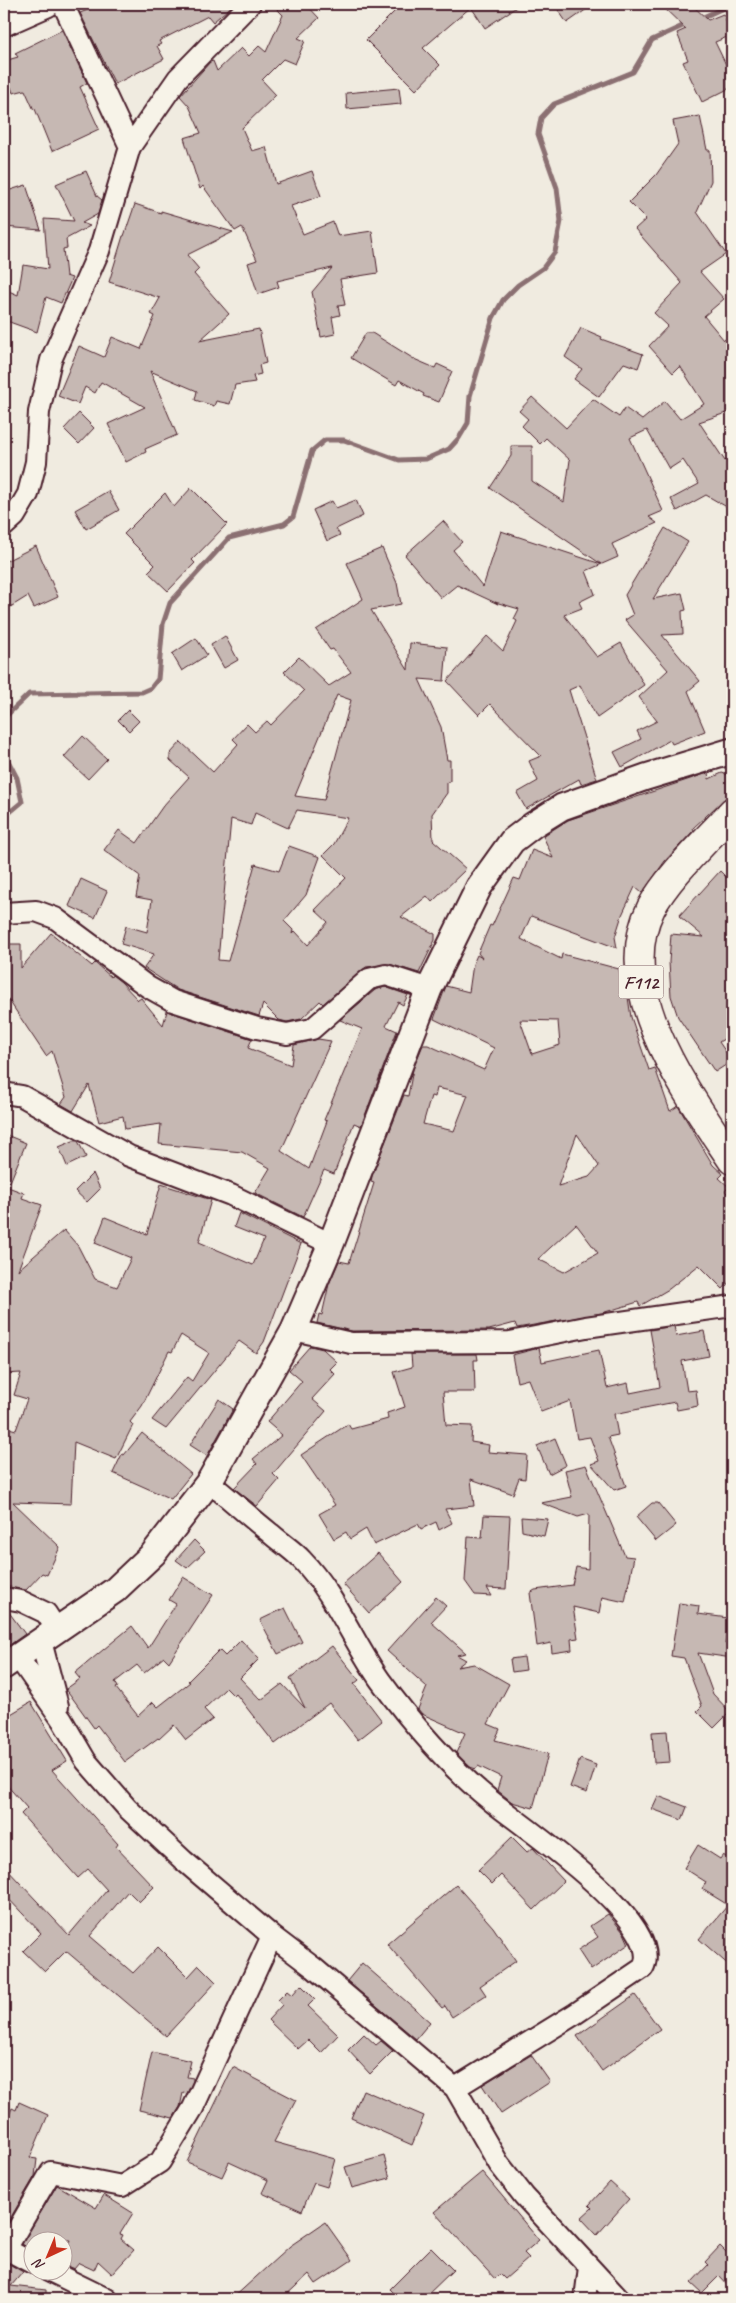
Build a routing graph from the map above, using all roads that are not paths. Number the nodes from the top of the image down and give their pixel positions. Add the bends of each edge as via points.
1 (47, 4) edge
2 (63, 4) edge
3 (250, 4) edge
4 (4, 23) edge
5 (130, 147) junction
6 (4, 526) edge
7 (728, 756) edge
8 (732, 812) edge
9 (732, 836) edge
10 (4, 913) edge
11 (429, 989) junction
12 (4, 1093) edge
13 (732, 1138) edge
14 (732, 1160) edge
15 (331, 1244) junction
16 (732, 1306) edge
17 (294, 1330) junction
18 (210, 1482) junction
19 (4, 1598) edge
20 (49, 1635) junction
21 (11, 1661) edge
22 (62, 1720) junction
23 (272, 1936) junction
24 (455, 2088) junction
25 (5, 2249) edge
26 (22, 2257) edge
27 (589, 2267) junction
28 (68, 2280) edge
29 (107, 2299) edge
30 (585, 2299) edge
31 (619, 2299) edge

1 - 4 street
2 - 5 street
3 - 5 street via 178,78
5 - 6 street via 99,251 51,360 39,412 36,462 28,494 15,516
7 - 11 street via 646,777 562,807 512,841 479,887
8 - 14 main road, F112 via 652,906 645,924 640,959 641,986 659,1038
9 - 13 main road, F112 via 668,908 660,929 657,955 662,1002 671,1032 692,1075
10 - 11 street via 36,911 55,918 148,987 173,1001 257,1028 287,1034 312,1029 369,979 386,975
11 - 15 street
12 - 15 street via 22,1096 128,1156 231,1195
15 - 17 street
16 - 17 street via 586,1327 510,1342 351,1343
17 - 18 street
18 - 20 street via 153,1554 115,1590
18 - 24 street via 302,1560 380,1680 424,1735 489,1800 590,1878 624,1913 641,1938 646,1956 643,1968
19 - 20 street via 21,1601 46,1612
20 - 21 street
20 - 22 street
21 - 22 street
22 - 23 street via 86,1761 127,1808
23 - 24 street
23 - 25 street via 193,2108 160,2162 122,2186 51,2172
24 - 27 street via 499,2164
25 - 26 street
27 - 30 street
27 - 31 street
28 - 29 street

